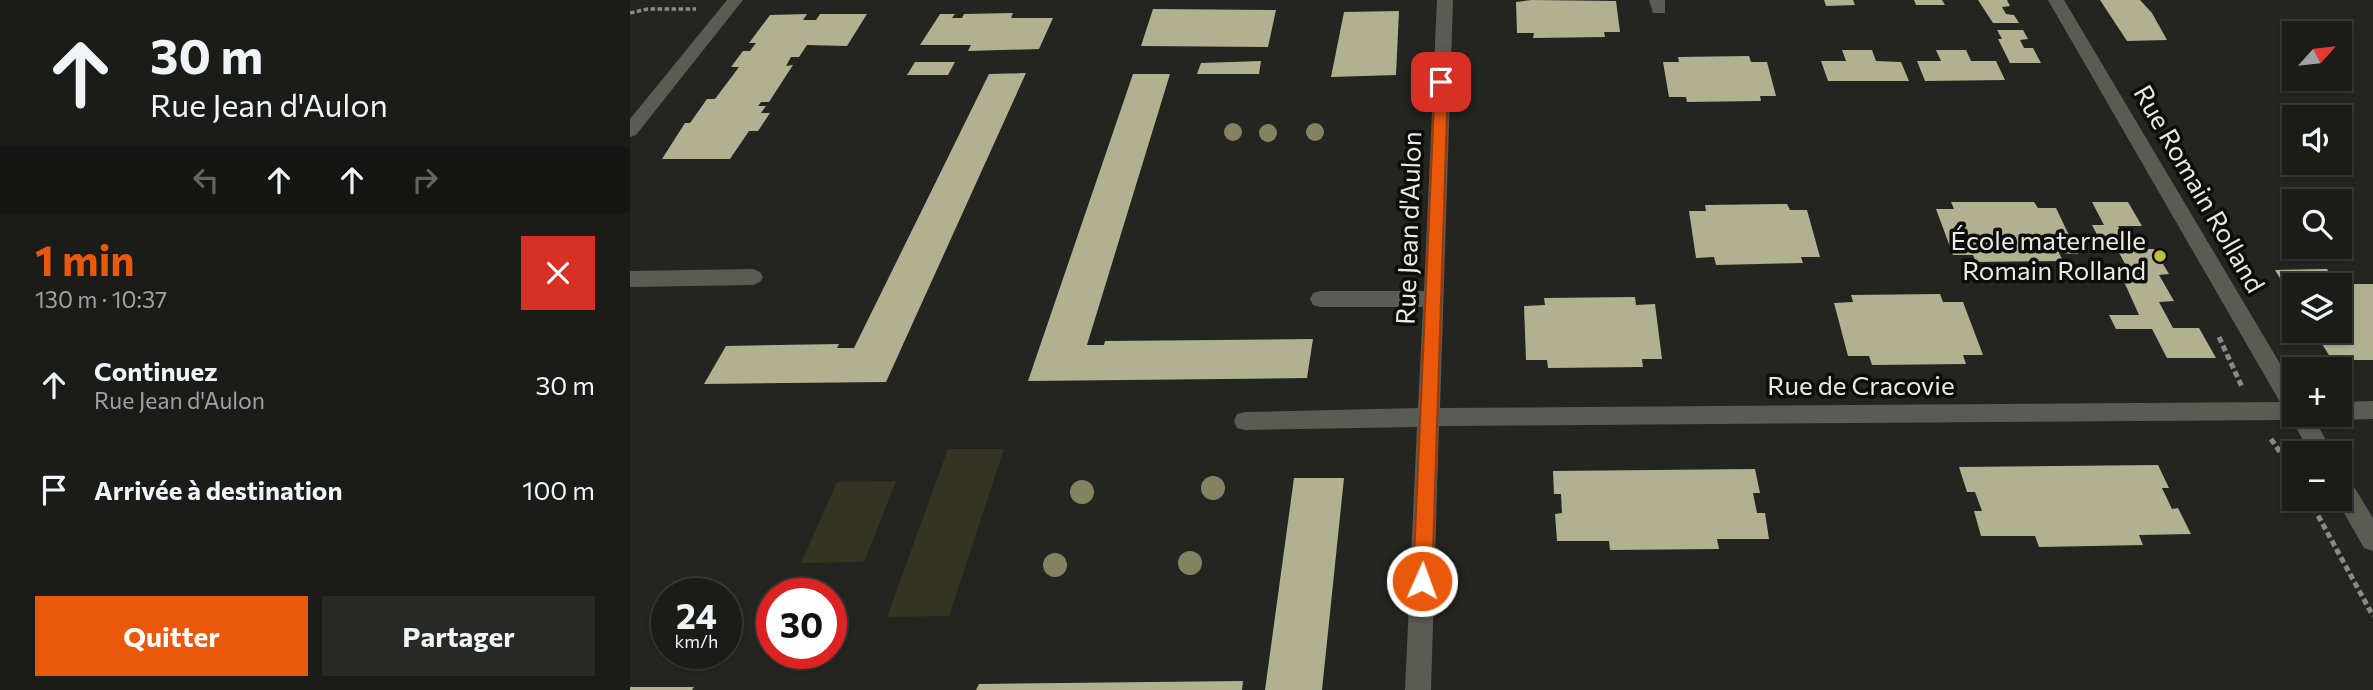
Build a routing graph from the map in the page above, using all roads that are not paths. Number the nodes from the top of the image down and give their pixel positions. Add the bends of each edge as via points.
1 (1445, 0) edge
2 (2056, 0) edge
3 (732, 5) edge
4 (630, 131) edge
5 (753, 277) dead end
6 (630, 279) edge
7 (1320, 299) dead end
8 (1433, 299) junction
9 (2282, 386) edge
10 (2373, 410) edge
11 (2282, 411) edge
12 (2352, 411) edge
13 (1427, 417) junction
14 (1245, 421) dead end
15 (2352, 504) edge
16 (2373, 540) edge
17 (1418, 690) edge

1 - 8 street, Rue Jean d'Aulon
2 - 9 street, Rue Romain Rolland
3 - 4 street
5 - 6 street
7 - 8 street
8 - 13 street, Rue Jean d'Aulon
10 - 12 street
11 - 13 street, Rue de Cracovie
13 - 14 street, Rue de Cracovie
13 - 17 street, Rue Jean d'Aulon
15 - 16 street

